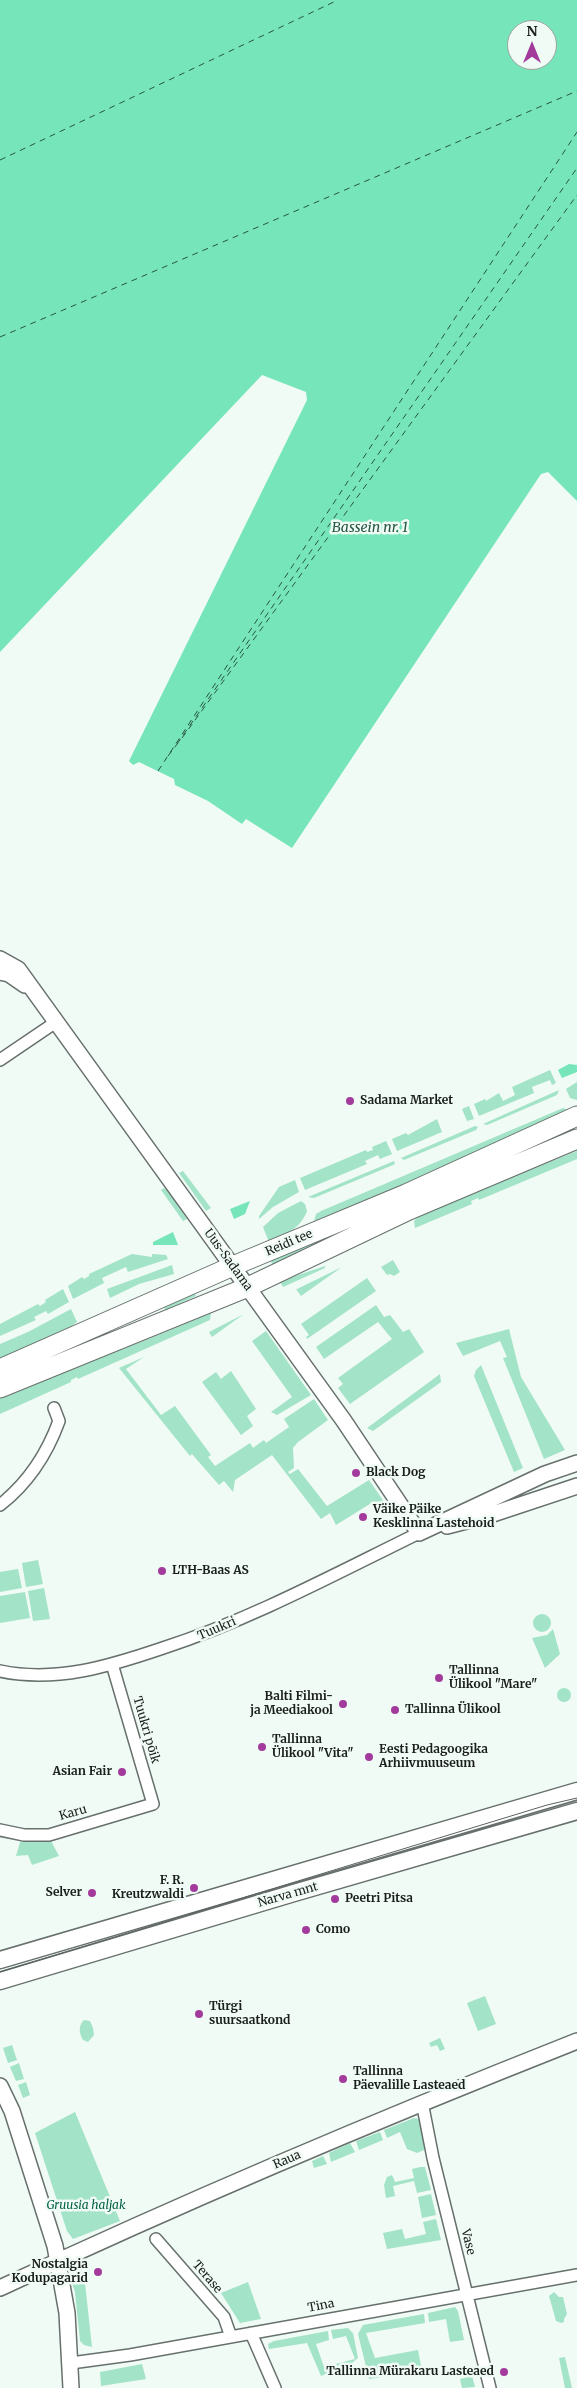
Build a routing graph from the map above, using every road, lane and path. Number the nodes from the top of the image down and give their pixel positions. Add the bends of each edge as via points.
1 (0, 959) edge
2 (0, 972) edge
3 (32, 990) junction
4 (56, 1022) junction
5 (0, 1060) edge
6 (577, 1116) edge
7 (577, 1139) edge
8 (233, 1266) junction
9 (248, 1287) junction
10 (0, 1369) edge
11 (0, 1388) edge
12 (54, 1408) dead end
13 (577, 1463) edge
14 (575, 1488) edge
15 (0, 1505) edge
16 (419, 1533) junction
17 (112, 1664) junction
18 (0, 1671) edge
19 (577, 1791) edge
20 (153, 1804) joint
21 (577, 1811) edge
22 (0, 1830) edge
23 (0, 1960) edge
24 (0, 1982) edge
25 (577, 2040) edge
26 (0, 2086) edge
27 (422, 2102) junction
28 (156, 2240) dead end
29 (58, 2260) junction
30 (577, 2275) edge
31 (0, 2288) edge
32 (466, 2294) junction
33 (251, 2333) junction
34 (231, 2337) junction
35 (71, 2363) junction
36 (71, 2388) edge
37 (275, 2388) edge
38 (490, 2388) edge

1 - 3 street, Uus-Sadama via 18,969
2 - 3 street, Uus-Sadama via 9,974
3 - 4 street, Uus-Sadama
4 - 5 street
4 - 8 street, Uus-Sadama
6 - 8 main road, Reidi tee via 406,1194
7 - 9 main road, Reidi tee via 409,1210
8 - 9 street, Uus-Sadama
8 - 10 main road, Reidi tee
9 - 11 main road, Reidi tee
9 - 16 street, Uus-Sadama
12 - 15 street via 59,1421 50,1446 34,1470
13 - 16 street, Tuukri via 545,1474
14 - 16 street, Tuukri via 490,1516
16 - 17 street, Tuukri via 201,1636
17 - 18 street, Tuukri via 47,1676
17 - 20 street, Tuukri põik
19 - 23 main road, Narva mnt
20 - 22 street, Karu via 49,1835 24,1835
21 - 24 main road, Narva mnt
25 - 27 street, Raua
26 - 29 street via 25,2149
27 - 29 street, Raua
27 - 32 street, Vase
28 - 34 street, Terase via 224,2317
29 - 31 street, Raua
29 - 35 street
30 - 32 street, Tina
32 - 33 street, Tina
32 - 38 street, Vase
33 - 34 street, Tina
33 - 37 street
34 - 35 street, Tina
35 - 36 street

